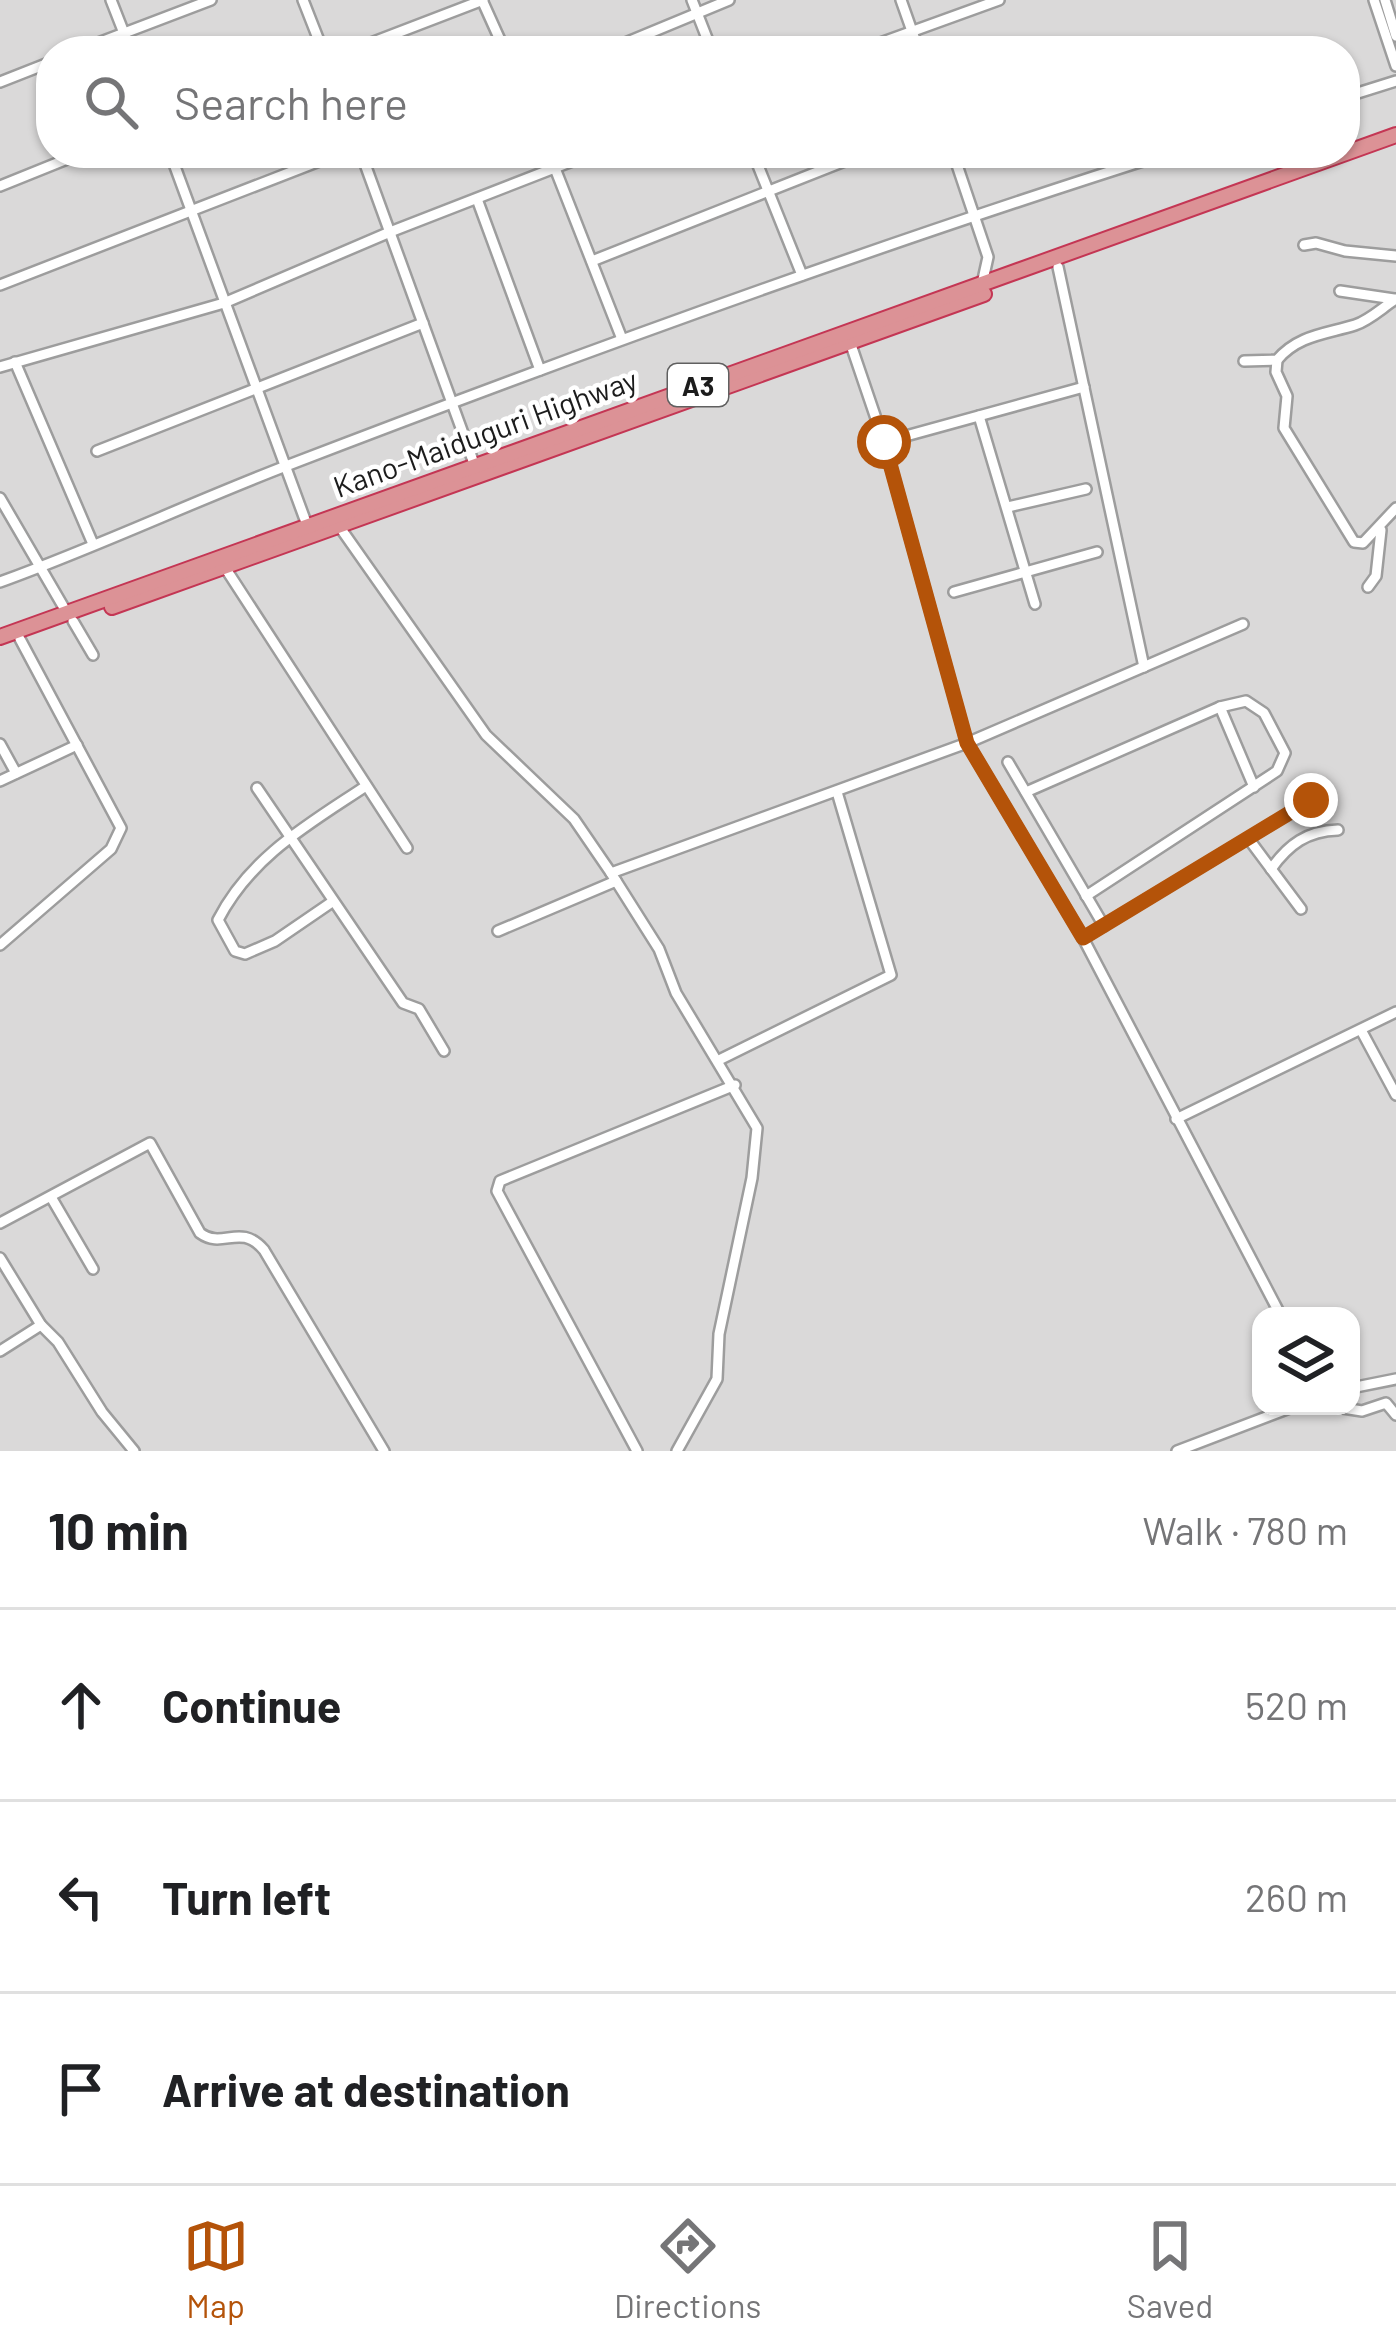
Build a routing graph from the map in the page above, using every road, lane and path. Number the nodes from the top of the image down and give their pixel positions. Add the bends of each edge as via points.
1 (111, 0) edge
2 (211, 0) edge
3 (303, 0) edge
4 (482, 0) edge
5 (692, 0) edge
6 (729, 0) edge
7 (901, 0) edge
8 (999, 0) edge
9 (1374, 0) edge
10 (1385, 0) edge
11 (698, 13) junction
12 (912, 31) junction
13 (124, 32) junction
14 (114, 36) edge
15 (125, 36) edge
16 (317, 36) edge
17 (389, 36) edge
18 (498, 36) edge
19 (642, 36) edge
20 (706, 36) edge
21 (898, 36) edge
22 (914, 36) edge
23 (1396, 37) edge
24 (1396, 66) edge
25 (36, 68) edge
26 (3, 81) edge
27 (1396, 81) edge
28 (1360, 92) edge
29 (1396, 135) edge
30 (1396, 145) edge
31 (1360, 148) edge
32 (1360, 158) edge
33 (45, 168) edge
34 (175, 168) edge
35 (301, 168) edge
36 (367, 168) edge
37 (555, 168) joint
38 (759, 168) edge
39 (827, 168) edge
40 (958, 168) edge
41 (1121, 168) edge
42 (1305, 168) edge
43 (1332, 168) edge
44 (0, 186) edge
45 (769, 191) junction
46 (477, 199) junction
47 (190, 211) junction
48 (974, 215) junction
49 (390, 232) junction
50 (1304, 244) dead end
51 (988, 256) junction
52 (1396, 256) edge
53 (592, 261) junction
54 (1058, 267) junction
55 (1012, 274) junction
56 (802, 275) junction
57 (2, 284) edge
58 (982, 284) junction
59 (1340, 291) dead end
60 (1395, 300) edge
61 (224, 303) junction
62 (423, 323) junction
63 (848, 337) junction
64 (622, 340) junction
65 (1277, 360) junction
66 (1244, 361) dead end
67 (15, 362) junction
68 (0, 368) edge
69 (540, 370) junction
70 (256, 387) junction
71 (1084, 387) junction
72 (453, 404) junction
73 (979, 416) junction
74 (884, 442) junction
75 (97, 451) dead end
76 (286, 466) junction
77 (477, 470) junction
78 (1086, 489) dead end
79 (0, 497) edge
80 (1008, 507) junction
81 (1396, 508) edge
82 (307, 525) junction
83 (339, 526) junction
84 (1381, 529) junction
85 (93, 544) junction
86 (1097, 552) dead end
87 (222, 562) junction
88 (40, 567) junction
89 (1027, 572) junction
90 (0, 582) edge
91 (1368, 587) dead end
92 (954, 592) dead end
93 (1035, 604) dead end
94 (70, 617) junction
95 (1243, 624) dead end
96 (20, 640) junction
97 (0, 642) edge
98 (94, 655) dead end
99 (1144, 667) junction
100 (1220, 707) junction
101 (967, 743) junction
102 (0, 744) edge
103 (77, 745) junction
104 (1008, 761) dead end
105 (16, 773) junction
106 (0, 781) edge
107 (366, 786) junction
108 (1255, 787) junction
109 (257, 788) dead end
110 (837, 792) junction
111 (1026, 792) junction
112 (1311, 800) dead end
113 (1339, 830) dead end
114 (288, 837) junction
115 (1248, 838) junction
116 (407, 848) dead end
117 (1271, 869) junction
118 (613, 877) junction
119 (1086, 896) junction
120 (332, 902) junction
121 (1301, 909) dead end
122 (1104, 926) junction
123 (498, 931) dead end
124 (1083, 938) junction
125 (0, 944) edge
126 (1396, 1012) edge
127 (1361, 1030) junction
128 (444, 1051) dead end
129 (719, 1060) junction
130 (734, 1085) junction
131 (1396, 1095) edge
132 (1176, 1119) junction
133 (52, 1196) junction
134 (0, 1204) edge
135 (4, 1220) edge
136 (0, 1258) edge
137 (93, 1269) dead end
138 (1276, 1307) edge
139 (40, 1325) junction
140 (0, 1352) edge
141 (1396, 1379) edge
142 (1360, 1386) edge
143 (1360, 1411) edge
144 (1271, 1415) edge
145 (1396, 1415) edge
146 (134, 1451) edge
147 (384, 1451) edge
148 (637, 1451) edge
149 (677, 1451) edge
150 (1177, 1451) edge

1 - 13 street
2 - 13 street
3 - 16 street
4 - 17 street
4 - 18 street
5 - 11 street
6 - 11 street
7 - 12 street
8 - 12 street
9 - 24 street
10 - 23 street
11 - 19 street
11 - 20 street
12 - 21 street
12 - 22 street
13 - 14 street
13 - 15 street
25 - 26 street
27 - 28 street
29 - 31 highway, Kano-Maiduguri Highway / A3
30 - 32 highway, Kano-Maiduguri Highway / A3
33 - 44 street
34 - 47 street
35 - 47 street
36 - 49 street
37 - 46 street
37 - 53 street
38 - 45 street
39 - 45 street
40 - 48 street
41 - 48 street
42 - 55 highway, Kano-Maiduguri Highway / A3
43 - 54 highway, Kano-Maiduguri Highway / A3
45 - 53 street
45 - 56 street
46 - 49 street
46 - 69 street
47 - 57 street
47 - 61 street
48 - 51 street
48 - 56 street
49 - 61 street
49 - 62 street
50 - 52 street
51 - 55 street
51 - 58 street
53 - 64 street
54 - 63 highway, Kano-Maiduguri Highway / A3
54 - 71 street
55 - 58 highway, Kano-Maiduguri Highway / A3
56 - 64 street
58 - 63 highway, Kano-Maiduguri Highway / A3
59 - 60 street
60 - 65 street
61 - 67 street
61 - 70 street
62 - 70 street
62 - 72 street
63 - 74 street
63 - 77 highway, Kano-Maiduguri Highway / A3
64 - 69 street
65 - 66 street
65 - 84 street via 1287,396 1282,423 1323,493 1354,542
67 - 68 street
67 - 85 street
69 - 72 street
70 - 75 street
70 - 76 street
71 - 73 street
71 - 99 street
72 - 76 street
72 - 77 street
73 - 74 street
73 - 80 street
74 - 101 street
76 - 82 street
76 - 85 street
77 - 82 highway, Kano-Maiduguri Highway / A3
77 - 83 highway, Kano-Maiduguri Highway / A3
78 - 80 street
79 - 88 street
80 - 89 street
81 - 84 street
82 - 87 highway, Kano-Maiduguri Highway / A3
83 - 87 highway, Kano-Maiduguri Highway / A3
83 - 118 street via 486,736 574,819
84 - 91 street
85 - 88 street
86 - 89 street
87 - 94 highway, Kano-Maiduguri Highway / A3
87 - 107 street
88 - 90 street
88 - 94 street
89 - 92 street
89 - 93 street
94 - 96 highway, Kano-Maiduguri Highway / A3
94 - 97 highway, Kano-Maiduguri Highway / A3
94 - 98 street
95 - 99 street
96 - 97 highway, Kano-Maiduguri Highway / A3
96 - 103 street
99 - 101 street
100 - 108 street
100 - 108 street via 1256,704 1280,741 1284,762
100 - 111 street
101 - 110 street
101 - 124 street
102 - 105 street
103 - 105 street
103 - 125 street via 119,836
104 - 111 street
105 - 106 street
107 - 114 street
107 - 116 street
108 - 119 street
109 - 114 street
110 - 118 street
110 - 129 street via 891,975
111 - 119 street
112 - 115 street
113 - 117 street via 1298,840
114 - 120 street
114 - 120 street via 251,869 218,920 235,951 256,951
115 - 117 street
115 - 122 street
117 - 121 street
118 - 123 street
118 - 129 street
119 - 122 street
120 - 128 street
122 - 124 street
124 - 132 street
126 - 127 street
127 - 131 street
127 - 132 street
129 - 130 street
130 - 148 street via 500,1181 497,1191
130 - 149 street via 757,1128 752,1178 717,1379
132 - 138 street
133 - 135 street
133 - 137 street
133 - 147 street via 150,1143 207,1239 244,1235 264,1250
134 - 135 street
136 - 139 street
139 - 140 street
139 - 146 street
141 - 142 street
143 - 145 street via 1386,1403
144 - 150 street

